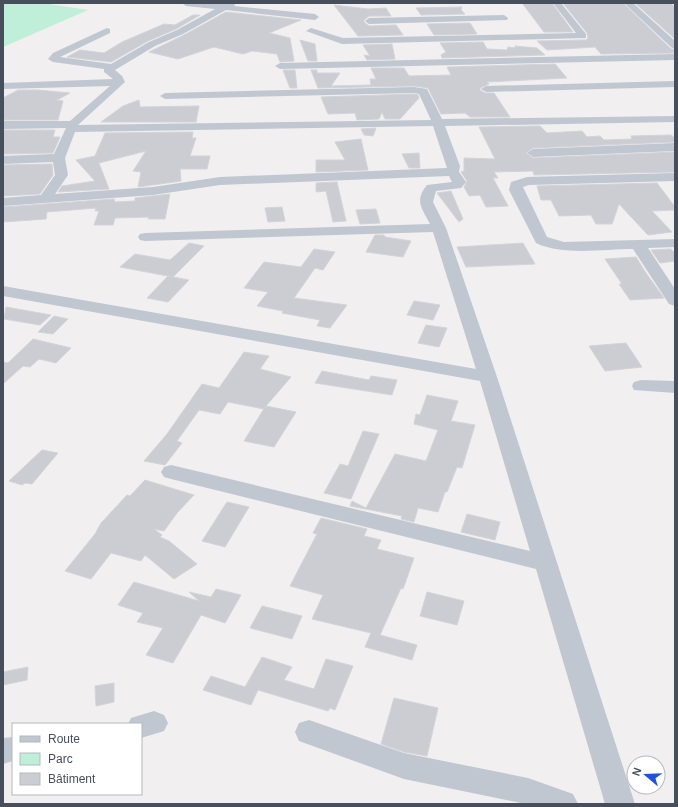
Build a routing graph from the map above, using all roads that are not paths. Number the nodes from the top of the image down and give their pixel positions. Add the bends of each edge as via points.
1 (186, 3) edge
2 (557, 3) edge
3 (628, 3) edge
4 (228, 5) edge
5 (497, 8) dead end
6 (315, 17) dead end
7 (504, 18) junction
8 (369, 20) dead end
9 (107, 31) dead end
10 (312, 31) dead end
11 (519, 38) junction
12 (675, 46) edge
13 (599, 51) dead end
14 (342, 53) junction
15 (675, 57) edge
16 (607, 59) junction
17 (280, 66) dead end
18 (112, 67) junction
19 (120, 82) junction
20 (675, 84) edge
21 (3, 86) edge
22 (486, 88) dead end
23 (165, 96) dead end
24 (675, 119) edge
25 (438, 123) junction
26 (3, 125) edge
27 (73, 126) junction
28 (675, 147) edge
29 (533, 153) dead end
30 (59, 158) junction
31 (3, 160) edge
32 (453, 172) junction
33 (675, 177) edge
34 (45, 199) junction
35 (3, 202) edge
36 (440, 228) junction
37 (145, 237) dead end
38 (675, 243) edge
39 (638, 244) junction
40 (3, 291) edge
41 (675, 301) edge
42 (488, 378) junction
43 (641, 386) dead end
44 (675, 387) edge
45 (172, 472) dead end
46 (546, 563) junction
47 (309, 732) dead end
48 (563, 804) edge
49 (620, 804) edge

1 - 4 street
2 - 11 street via 586,38
3 - 12 street
4 - 6 street
4 - 18 street
5 - 7 street
7 - 8 street
7 - 11 street
9 - 18 street via 56,55 53,60
10 - 14 street
11 - 14 street
13 - 16 street
14 - 16 street
14 - 17 street
15 - 16 street
18 - 19 street via 108,70
19 - 21 street
19 - 27 street
20 - 22 street
23 - 25 street via 418,90 424,91
24 - 25 street
25 - 27 street
25 - 32 street via 454,166
26 - 27 street
27 - 30 street
28 - 29 street
30 - 31 street
30 - 34 street via 62,175
32 - 34 street via 220,181 153,191
32 - 36 street via 459,182 456,185 432,188 428,192 426,202
33 - 39 street via 527,181 516,185 516,190 541,240 549,244
34 - 35 street
36 - 37 street
36 - 42 street
38 - 39 street
39 - 41 street
40 - 42 street
42 - 46 street
43 - 44 street
45 - 46 street
46 - 49 street
47 - 48 street via 404,766 528,791

